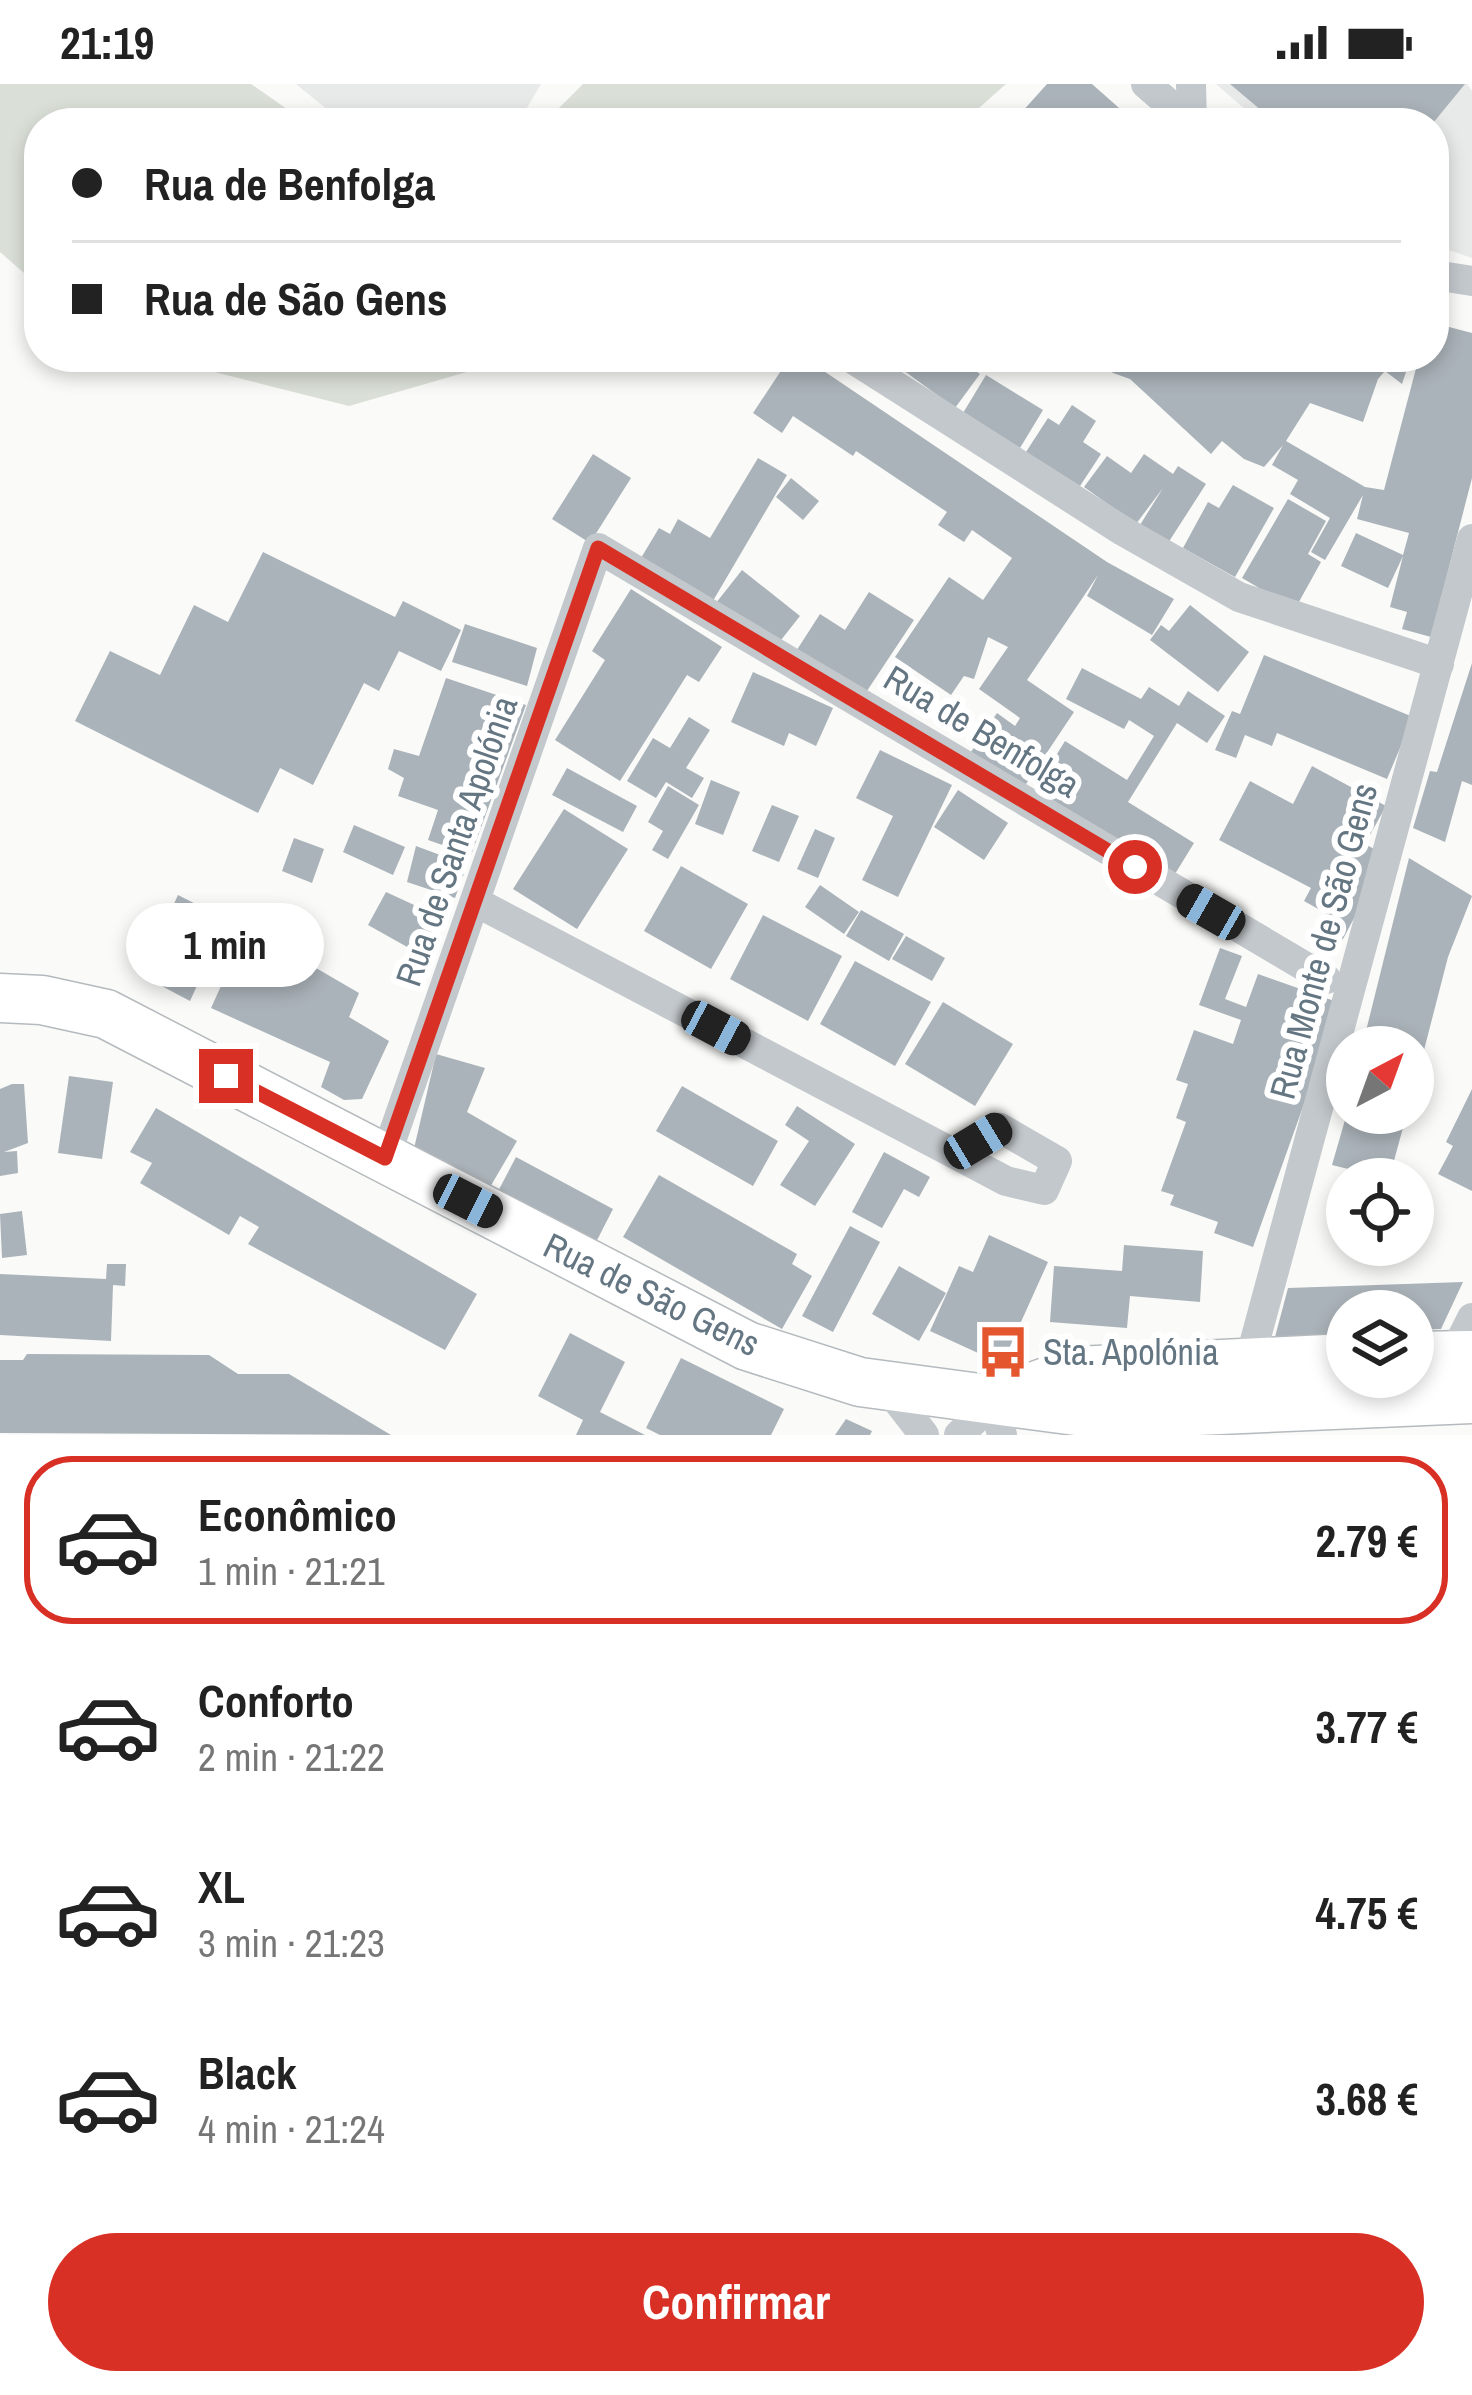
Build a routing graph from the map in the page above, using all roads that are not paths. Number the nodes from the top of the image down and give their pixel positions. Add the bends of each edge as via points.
1 (1146, 84) edge
2 (1174, 108) edge
3 (874, 372) edge
4 (1472, 539) edge
5 (598, 548) joint
6 (1439, 664) junction
7 (476, 902) junction
8 (1326, 980) dead end
9 (0, 998) edge
10 (956, 1154) dead end
11 (385, 1158) junction
12 (1326, 1359) edge
13 (1249, 1363) junction
14 (1456, 1363) edge
15 (886, 1387) junction
16 (998, 1418) edge
17 (1088, 1425) edge
18 (924, 1435) edge
19 (959, 1435) edge

1 - 2 street
3 - 6 street via 1239,597
4 - 6 street, Rua Monte de São Gens
5 - 7 street, Rua de Santa Apolónia
5 - 8 street, Rua de Benfolga
6 - 13 street, Rua Monte de São Gens
7 - 10 street
7 - 11 street, Rua de Santa Apolónia
9 - 11 main road, Rua de São Gens via 106,1013
11 - 15 main road, Rua de São Gens via 747,1346
12 - 13 main road, Rua de São Gens
13 - 16 main road, Rua de São Gens via 1077,1371
14 - 17 main road, Rua de São Gens
15 - 16 main road, Rua de São Gens
15 - 18 street
16 - 17 main road, Rua de São Gens
16 - 19 street

